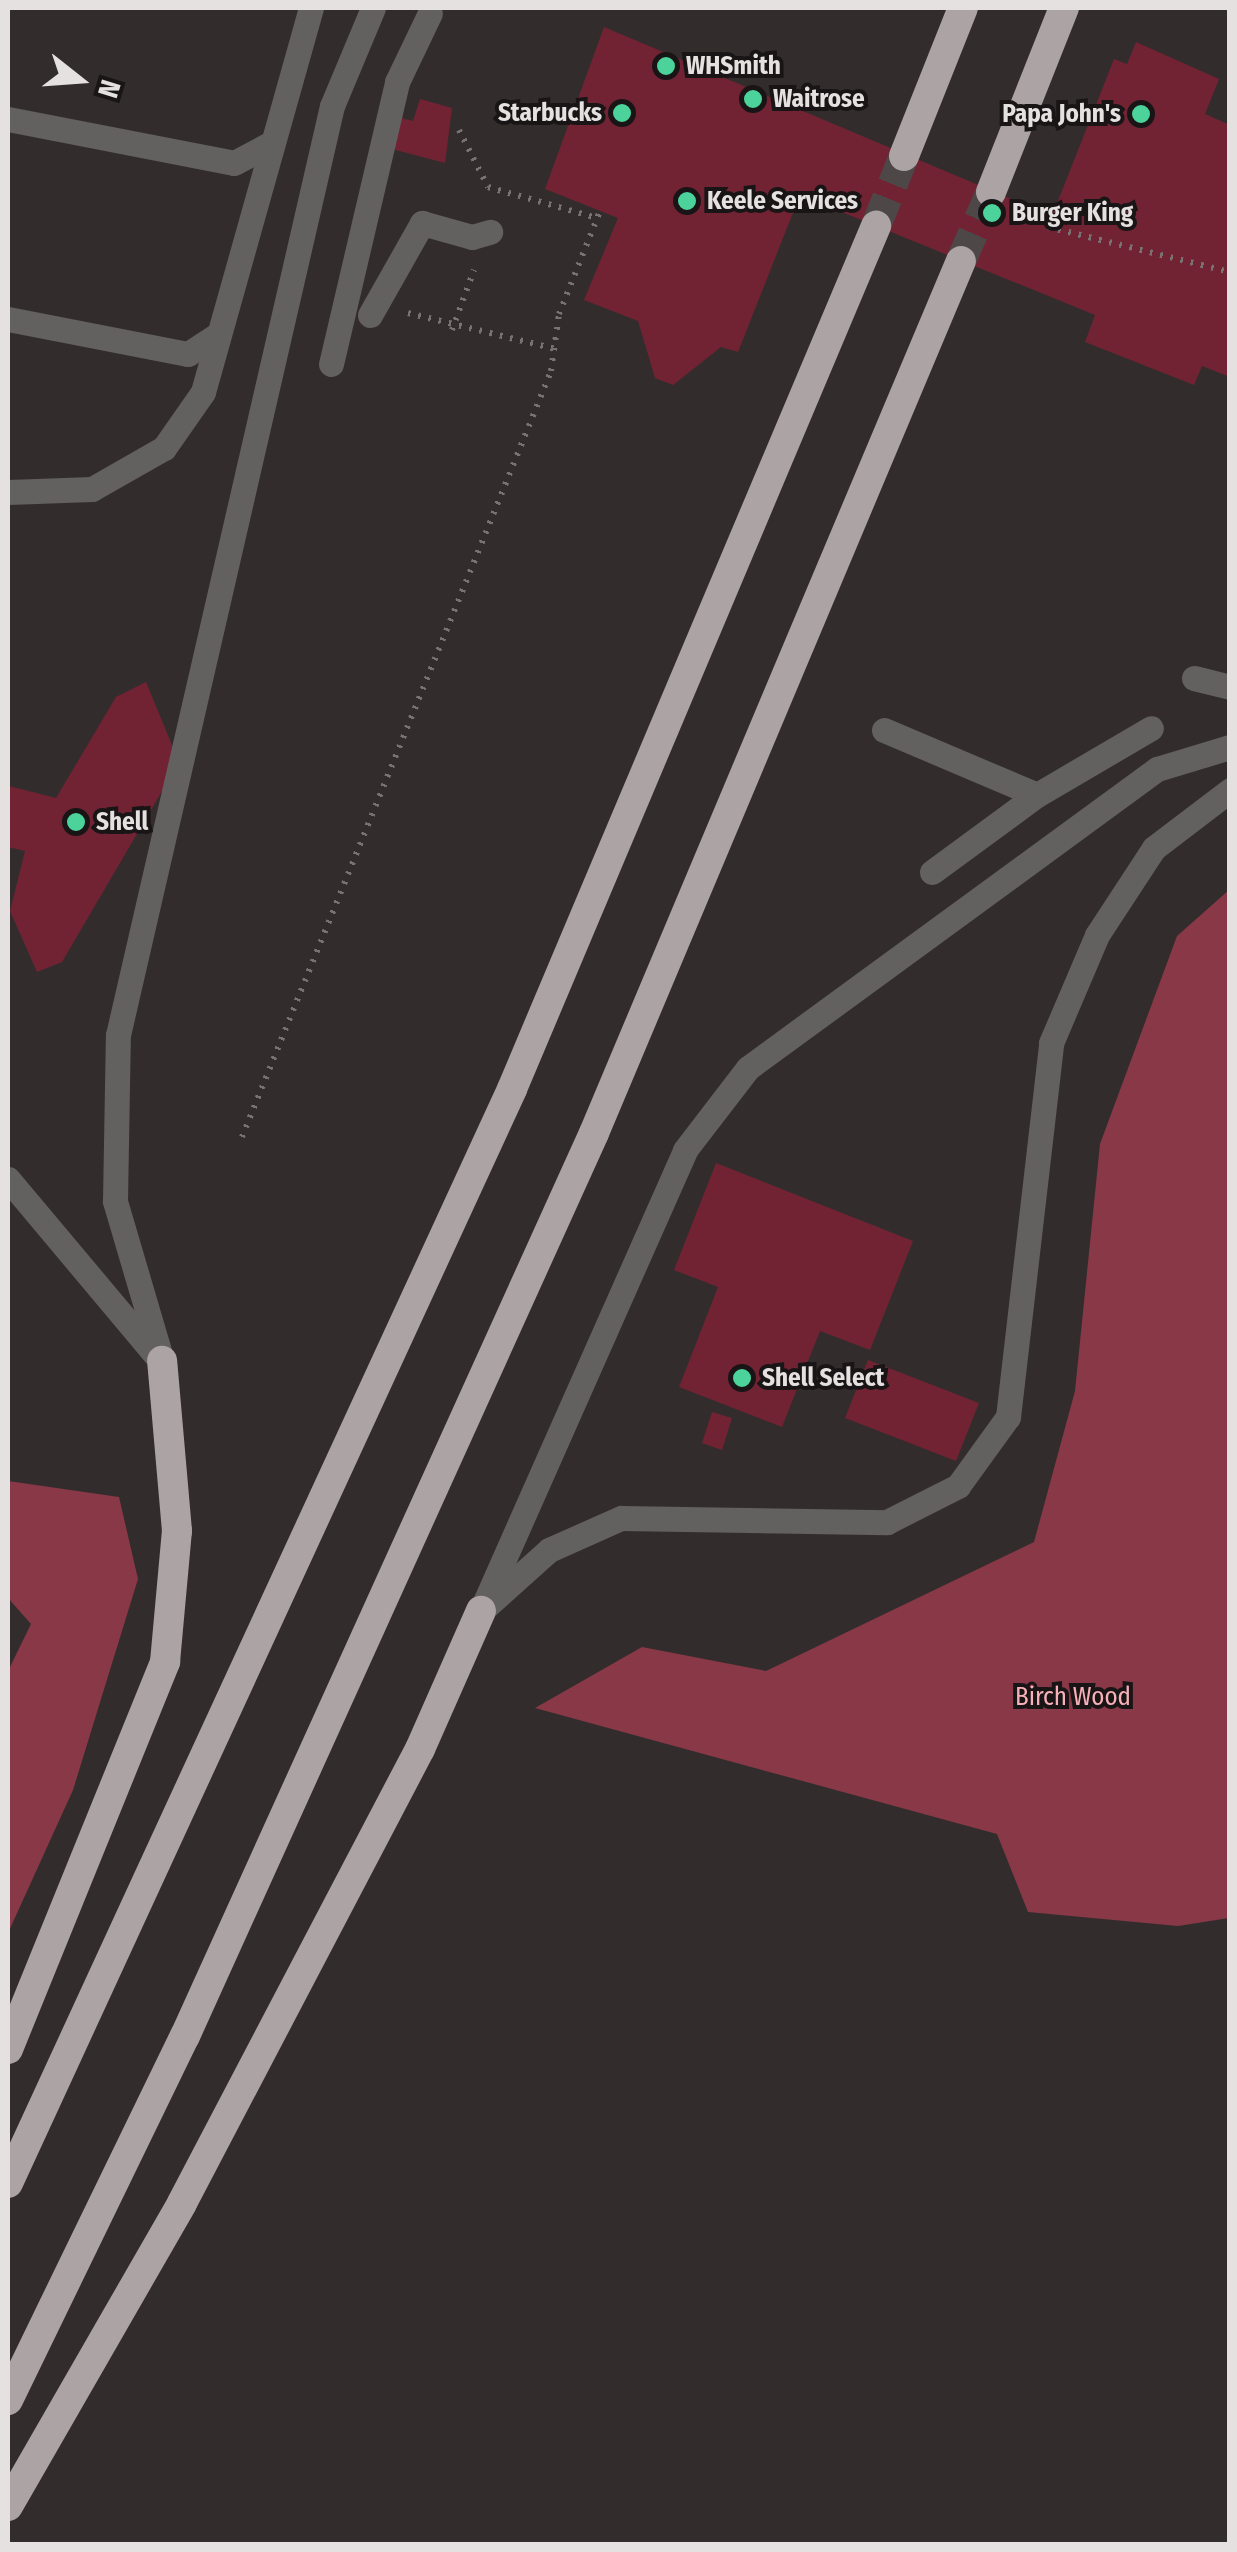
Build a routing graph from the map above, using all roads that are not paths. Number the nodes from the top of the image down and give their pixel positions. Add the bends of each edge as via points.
1 (310, 8) edge
2 (373, 8) edge
3 (962, 8) edge
4 (1064, 8) edge
5 (430, 13) dead end
6 (8, 119) edge
7 (268, 145) junction
8 (904, 156) tunnel mouth
9 (991, 192) tunnel mouth
10 (876, 226) tunnel mouth
11 (490, 232) dead end
12 (962, 261) tunnel mouth
13 (370, 315) dead end
14 (8, 320) edge
15 (218, 334) junction
16 (331, 364) dead end
17 (8, 492) edge
18 (1194, 678) dead end
19 (1230, 687) edge
20 (1151, 728) dead end
21 (884, 730) dead end
22 (1230, 746) edge
23 (1230, 790) edge
24 (1036, 795) junction
25 (932, 872) dead end
26 (8, 1179) edge
27 (162, 1362) junction
28 (481, 1611) junction
29 (8, 2048) edge
30 (8, 2183) edge
31 (8, 2400) edge
32 (8, 2506) edge

1 - 7 lane
2 - 27 lane via 332,106 118,1035 116,1201
3 - 8 highway
4 - 9 highway
5 - 16 lane via 398,82
6 - 7 lane via 234,163
7 - 15 lane
10 - 30 highway via 512,1089
11 - 13 lane via 472,237 422,223
12 - 31 highway via 594,1133 184,2036
14 - 15 lane via 188,354
15 - 17 lane via 203,392 164,448 92,489
18 - 19 lane
20 - 24 lane
21 - 24 lane
22 - 28 lane via 1156,769 748,1068 686,1150
23 - 28 lane via 1154,848 1096,935 1051,1042 1008,1418 958,1486 887,1522 621,1518 549,1550
24 - 25 lane
26 - 27 lane
27 - 29 highway via 177,1530 165,1662
28 - 32 highway via 420,1749 182,2203

